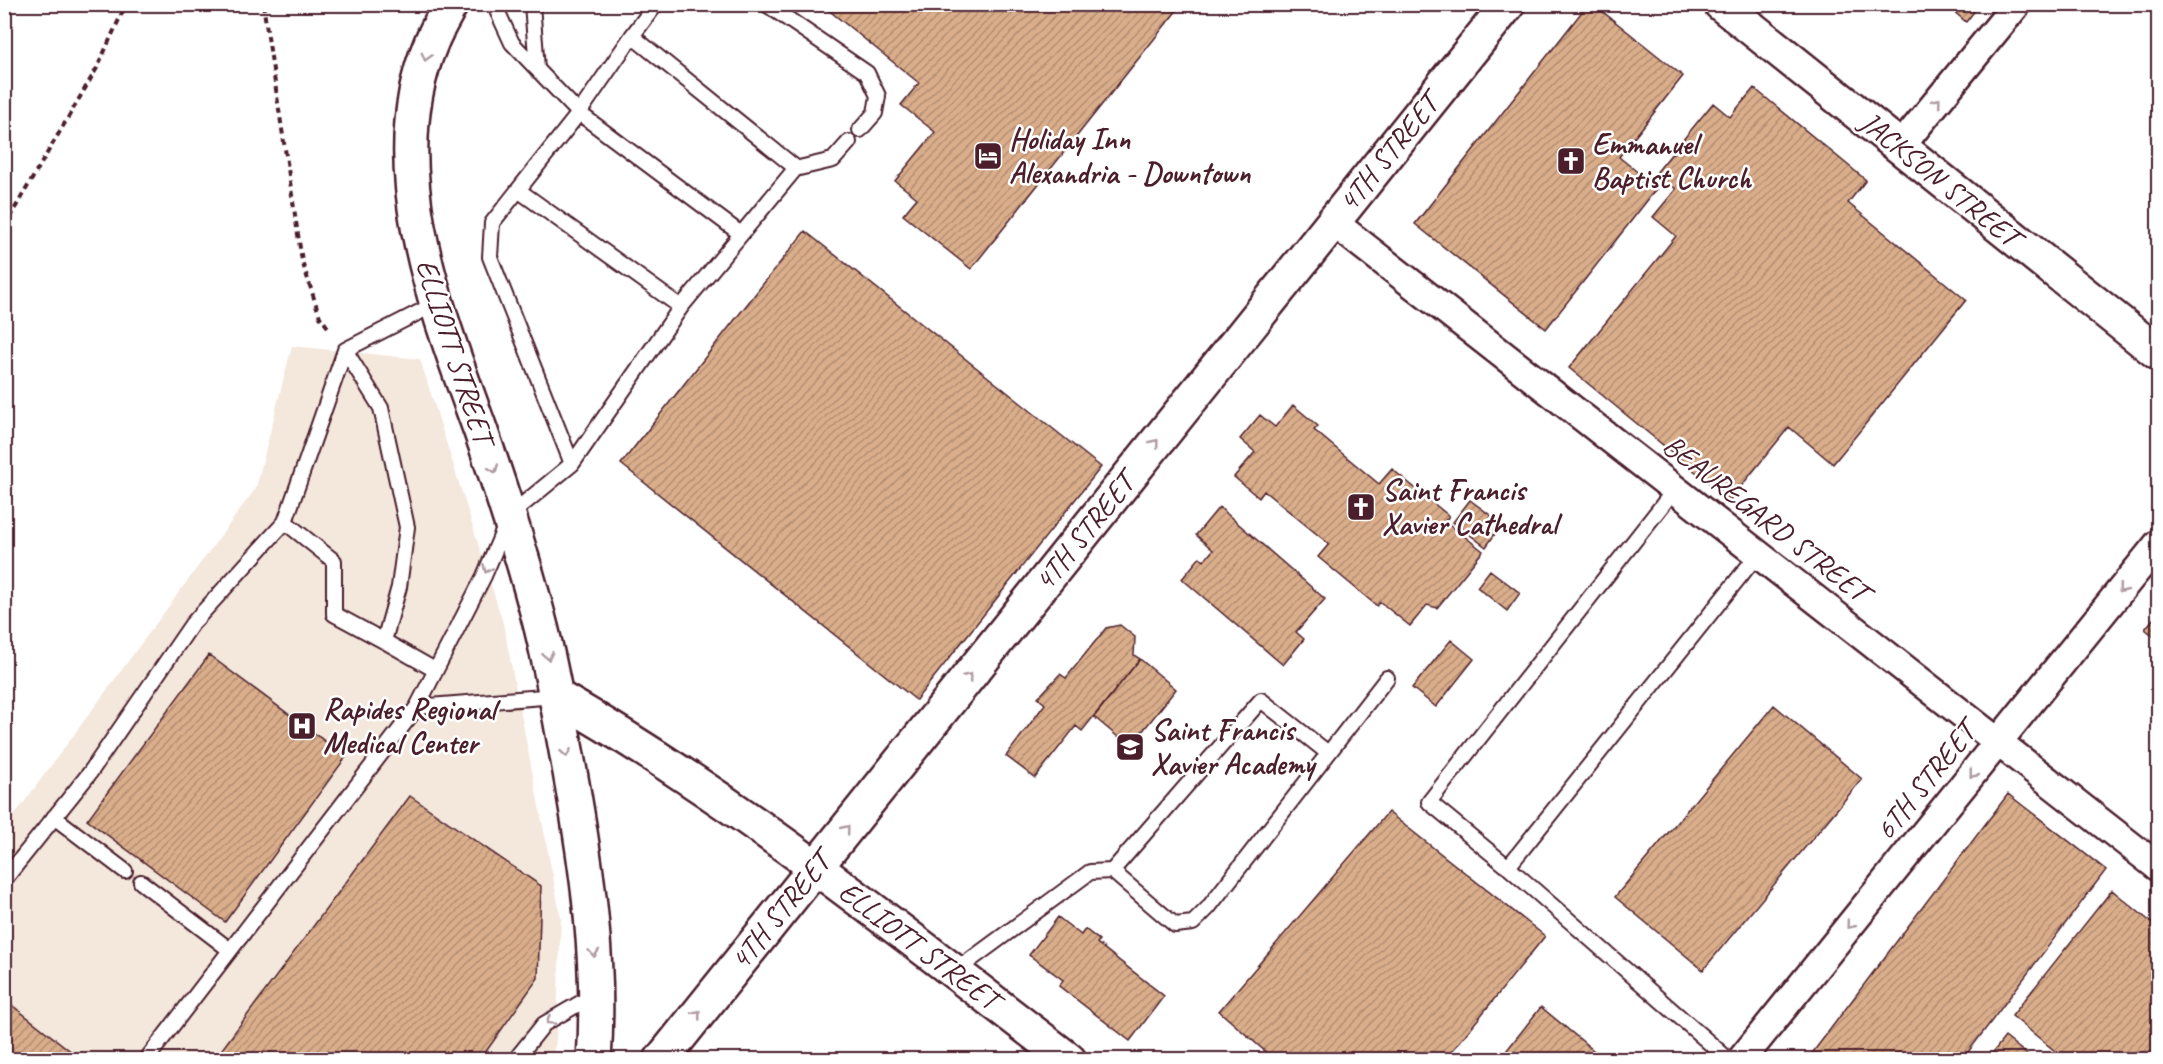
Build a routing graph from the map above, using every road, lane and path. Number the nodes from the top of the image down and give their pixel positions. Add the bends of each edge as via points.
1 (126, 4) edge
2 (263, 4) edge
3 (451, 4) edge
4 (494, 4) edge
5 (532, 4) edge
6 (656, 4) edge
7 (766, 4) edge
8 (1508, 4) edge
9 (1721, 4) edge
10 (2017, 4) edge
11 (632, 36) junction
12 (537, 69) junction
13 (579, 113) junction
14 (860, 129) dead end
15 (849, 142) dead end
16 (1900, 147) junction
17 (795, 169) junction
18 (518, 190) junction
19 (1333, 222) junction
20 (4, 227) edge
21 (741, 234) junction
22 (437, 303) junction
23 (681, 307) junction
24 (345, 350) junction
25 (2158, 353) edge
26 (572, 464) junction
27 (1675, 489) junction
28 (510, 515) junction
29 (285, 522) junction
30 (2158, 544) edge
31 (1758, 554) junction
32 (384, 641) junction
33 (435, 670) junction
34 (1387, 678) dead end
35 (556, 696) junction
36 (417, 707) junction
37 (1999, 742) junction
38 (1328, 753) junction
39 (54, 817) junction
40 (815, 867) junction
41 (1508, 867) junction
42 (2158, 867) edge
43 (125, 871) dead end
44 (1112, 871) junction
45 (4, 880) edge
46 (141, 882) dead end
47 (230, 950) junction
48 (954, 972) junction
49 (595, 994) junction
50 (146, 1059) edge
51 (514, 1059) edge
52 (594, 1059) edge
53 (661, 1059) edge
54 (1069, 1059) edge
55 (1729, 1059) edge
56 (1741, 1059) edge

1 - 20 path via 97,68
2 - 24 path via 302,261 320,317
3 -> 22 main road, ELLIOTT STREET via 427,55 416,98 411,153 422,251
4 - 12 lane via 512,43
5 - 12 lane
6 - 11 lane
7 - 14 lane via 867,73 878,96 875,113
8 - 19 main road, 4TH STREET
9 - 16 main road, JACKSON STREET
16 -> 10 street
11 - 13 lane
11 - 17 lane
12 - 13 lane
13 - 18 lane
13 - 21 lane
15 - 17 lane via 833,160
16 - 25 main road, JACKSON STREET
17 - 21 lane
18 - 23 lane
18 - 26 lane via 492,223 490,257
19 - 27 street, BEAUREGARD STREET
40 -> 19 main road, 4TH STREET
21 - 23 lane
22 - 24 lane
22 -> 28 main road, ELLIOTT STREET
23 - 26 lane
24 - 29 lane
24 - 32 lane via 381,408 407,527 399,587
26 - 28 lane
27 - 31 street, BEAUREGARD STREET
27 - 41 lane via 1429,802
28 -> 33 lane via 484,576
28 -> 35 main road, ELLIOTT STREET
29 - 32 lane via 334,561 334,614
29 - 39 lane via 192,624 89,774
30 -> 37 street, 6TH STREET
31 - 37 street, BEAUREGARD STREET
31 - 41 lane
32 - 33 lane
33 - 36 lane
34 - 38 lane
35 - 36 lane
35 - 40 main road, ELLIOTT STREET via 634,740
35 -> 49 main road, ELLIOTT STREET via 589,894
36 - 47 lane
37 - 42 street, BEAUREGARD STREET
37 -> 56 street, 6TH STREET
38 - 44 lane via 1261,700
38 - 44 lane via 1193,923 1175,925
39 - 43 lane
39 - 45 lane
40 - 48 main road, ELLIOTT STREET
53 -> 40 main road, 4TH STREET
41 - 55 lane
44 - 48 lane via 1090,872
46 - 47 lane
47 - 50 lane
48 - 54 main road, ELLIOTT STREET
49 -> 51 lane via 544,1024
49 - 52 main road, ELLIOTT STREET

